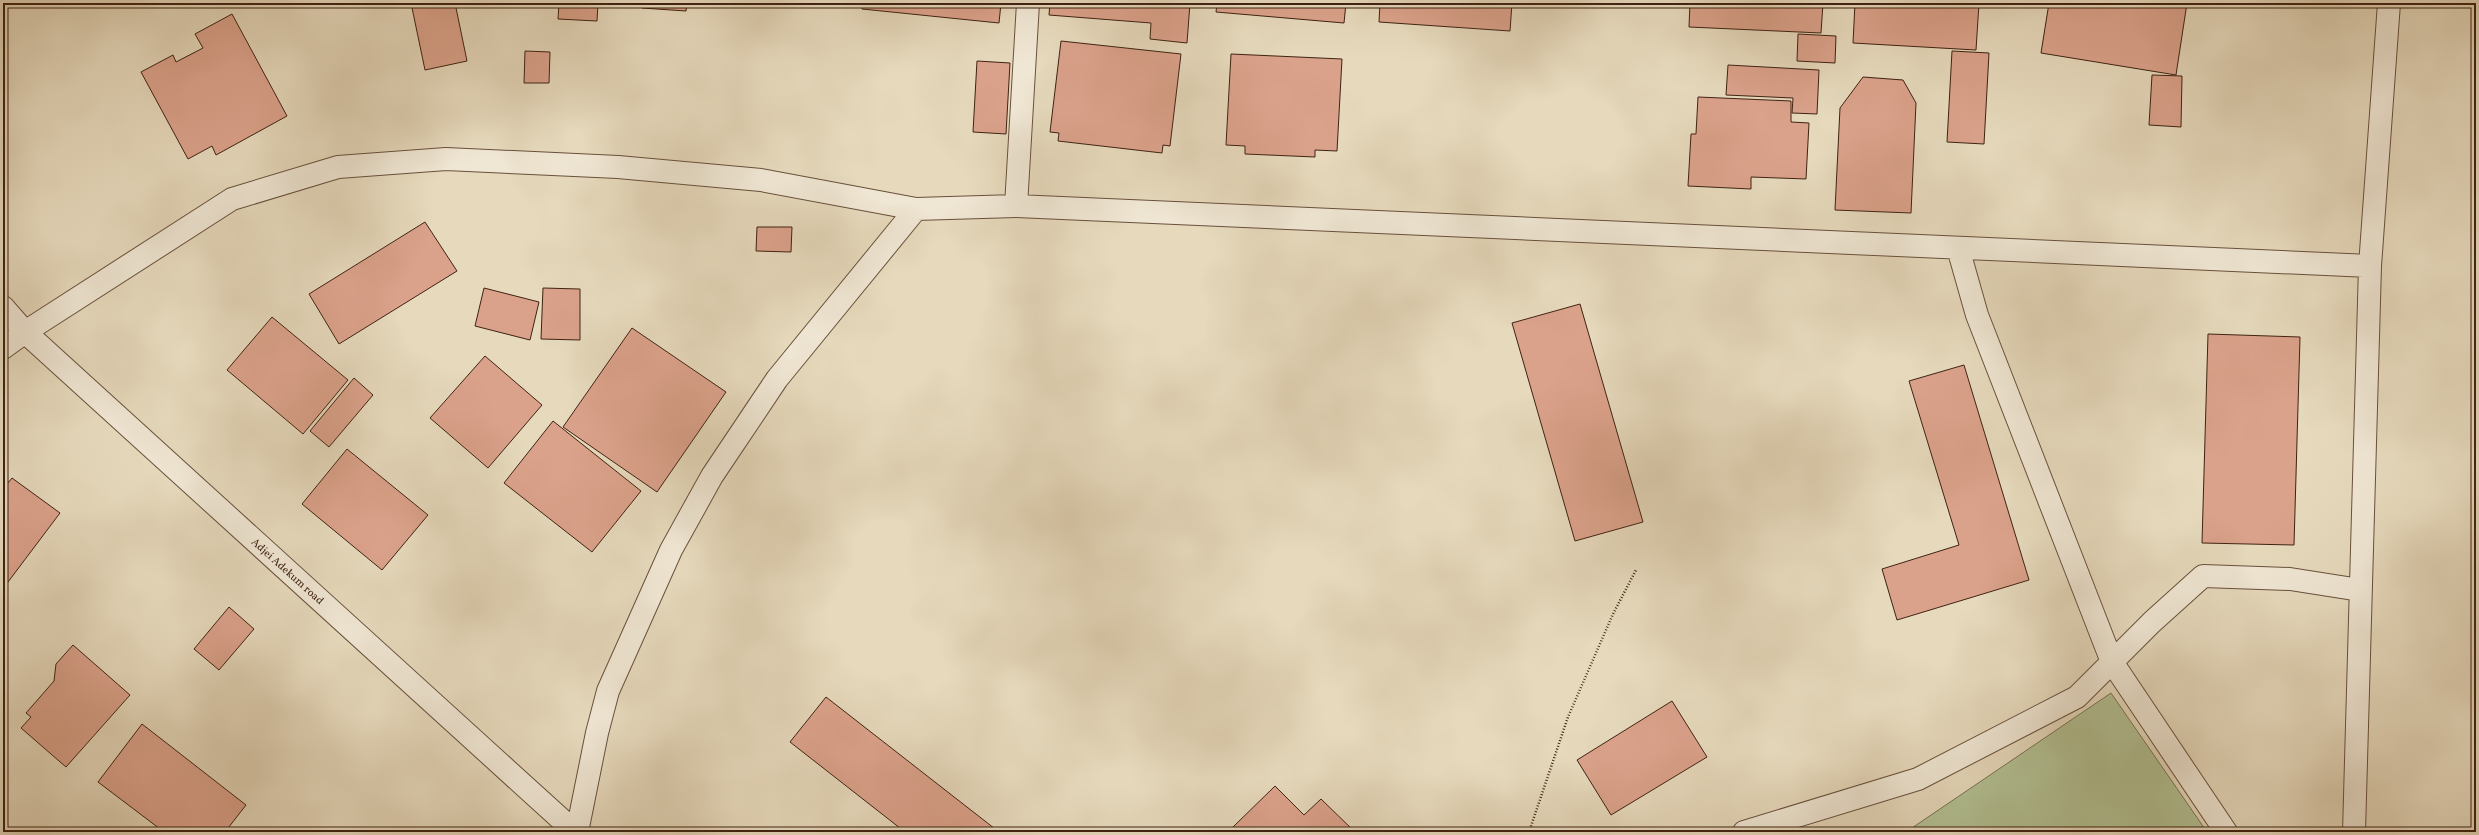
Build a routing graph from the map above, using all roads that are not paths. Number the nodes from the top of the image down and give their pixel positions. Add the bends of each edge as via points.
1 (1028, 3) edge
2 (2389, 3) edge
3 (1016, 206) junction
4 (916, 209) junction
5 (1958, 248) junction
6 (2370, 266) junction
7 (3, 307) edge
8 (24, 332) junction
9 (3, 348) edge
10 (2360, 590) junction
11 (2112, 662) junction
12 (576, 832) edge
13 (1744, 832) edge
14 (2226, 832) edge
15 (2354, 832) edge

1 - 3 street
2 - 6 street
3 - 4 street
3 - 5 street
4 - 8 street via 761,180 618,167 446,159 338,167 232,199
4 - 12 street via 777,379 712,476 675,543 608,692
5 - 6 street
5 - 11 street via 1977,315
6 - 10 street
7 - 8 street, Adjei Adekum road
8 - 9 street
8 - 12 street, Adjei Adekum road
10 - 11 street via 2290,579 2203,576
10 - 15 street
11 - 13 street via 2077,697 1918,779
11 - 14 street

